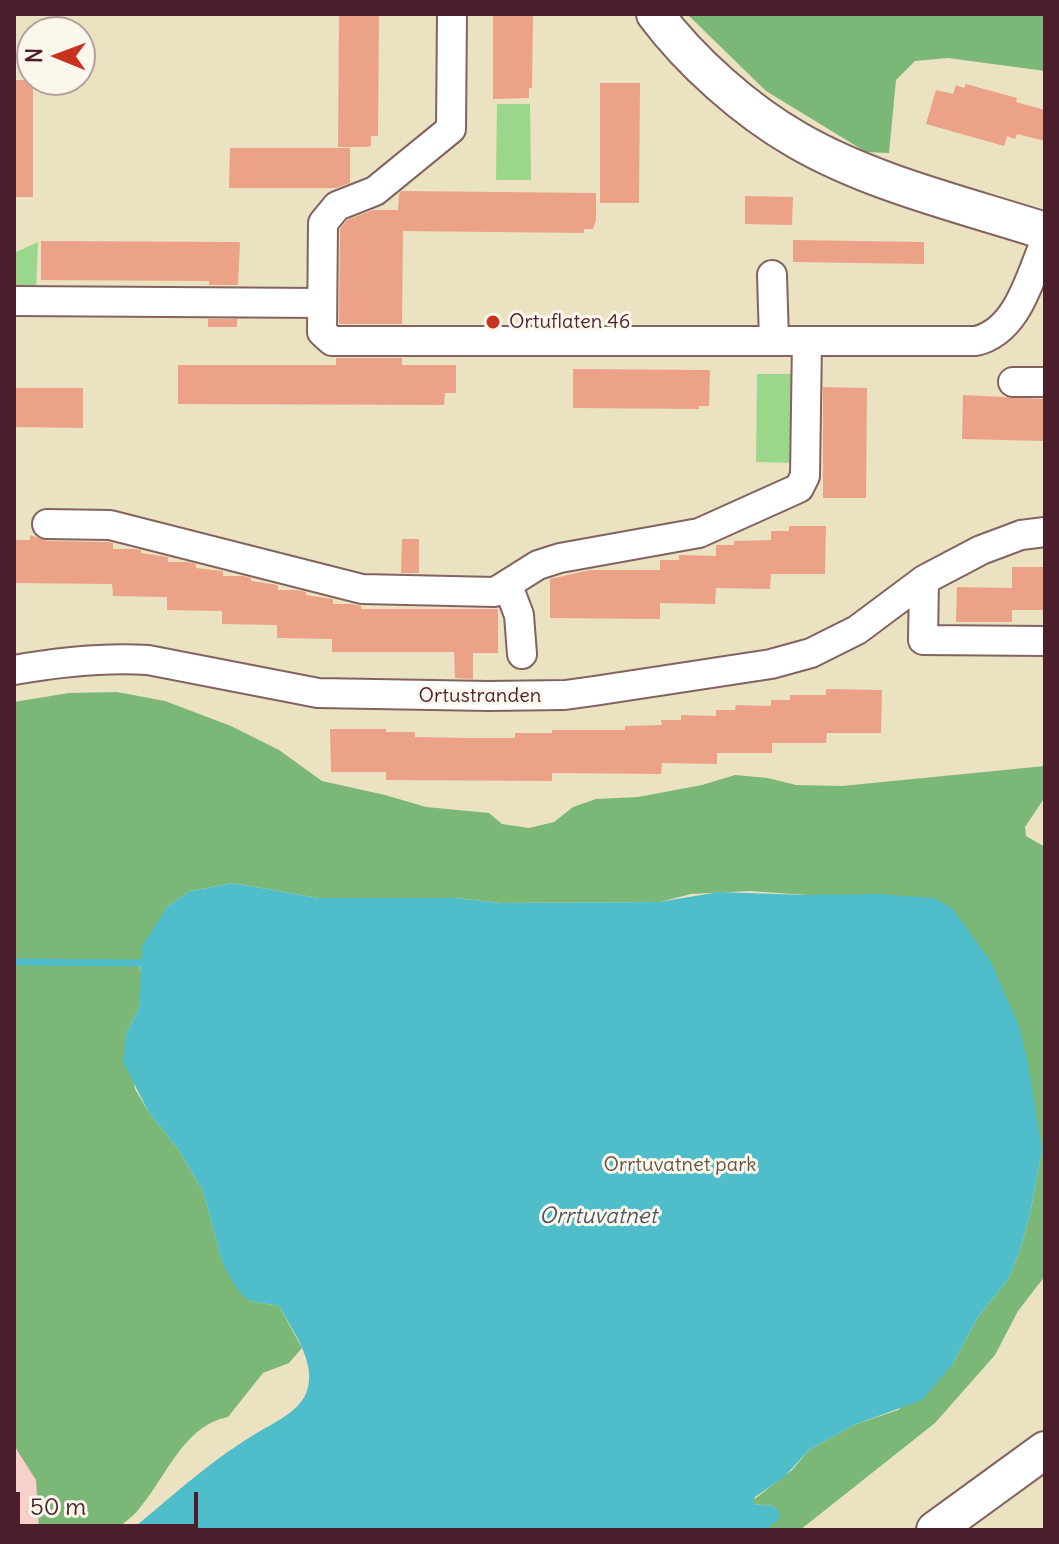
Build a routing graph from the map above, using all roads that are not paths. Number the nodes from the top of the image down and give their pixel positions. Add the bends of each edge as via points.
1 (452, 14) edge
2 (655, 14) edge
3 (1045, 231) edge
4 (1045, 242) edge
5 (772, 275) dead end
6 (14, 301) edge
7 (321, 303) junction
8 (774, 341) junction
9 (807, 341) junction
10 (1013, 382) dead end
11 (1045, 382) edge
12 (47, 524) dead end
13 (1045, 532) edge
14 (924, 580) junction
15 (508, 586) junction
16 (1045, 641) edge
17 (522, 654) dead end
18 (14, 670) edge
19 (1045, 1450) edge
20 (935, 1530) edge

1 - 7 street via 451,129 375,191 337,206 323,223
2 - 3 main road via 727,90 796,140 871,175
4 - 9 street via 1014,312 989,337
5 - 8 street
6 - 7 street
7 - 8 street via 322,332 332,341
8 - 9 street
9 - 15 street via 805,476 799,488 699,533 560,558 538,565
10 - 11 street
12 - 15 street via 110,525 362,589 482,594
13 - 14 street, Ortustranden via 981,550
14 - 16 street via 923,640
14 - 18 street, Ortustranden via 872,621 811,653 771,664 565,695 318,693 148,660 62,662
15 - 17 street via 519,615
19 - 20 main road

